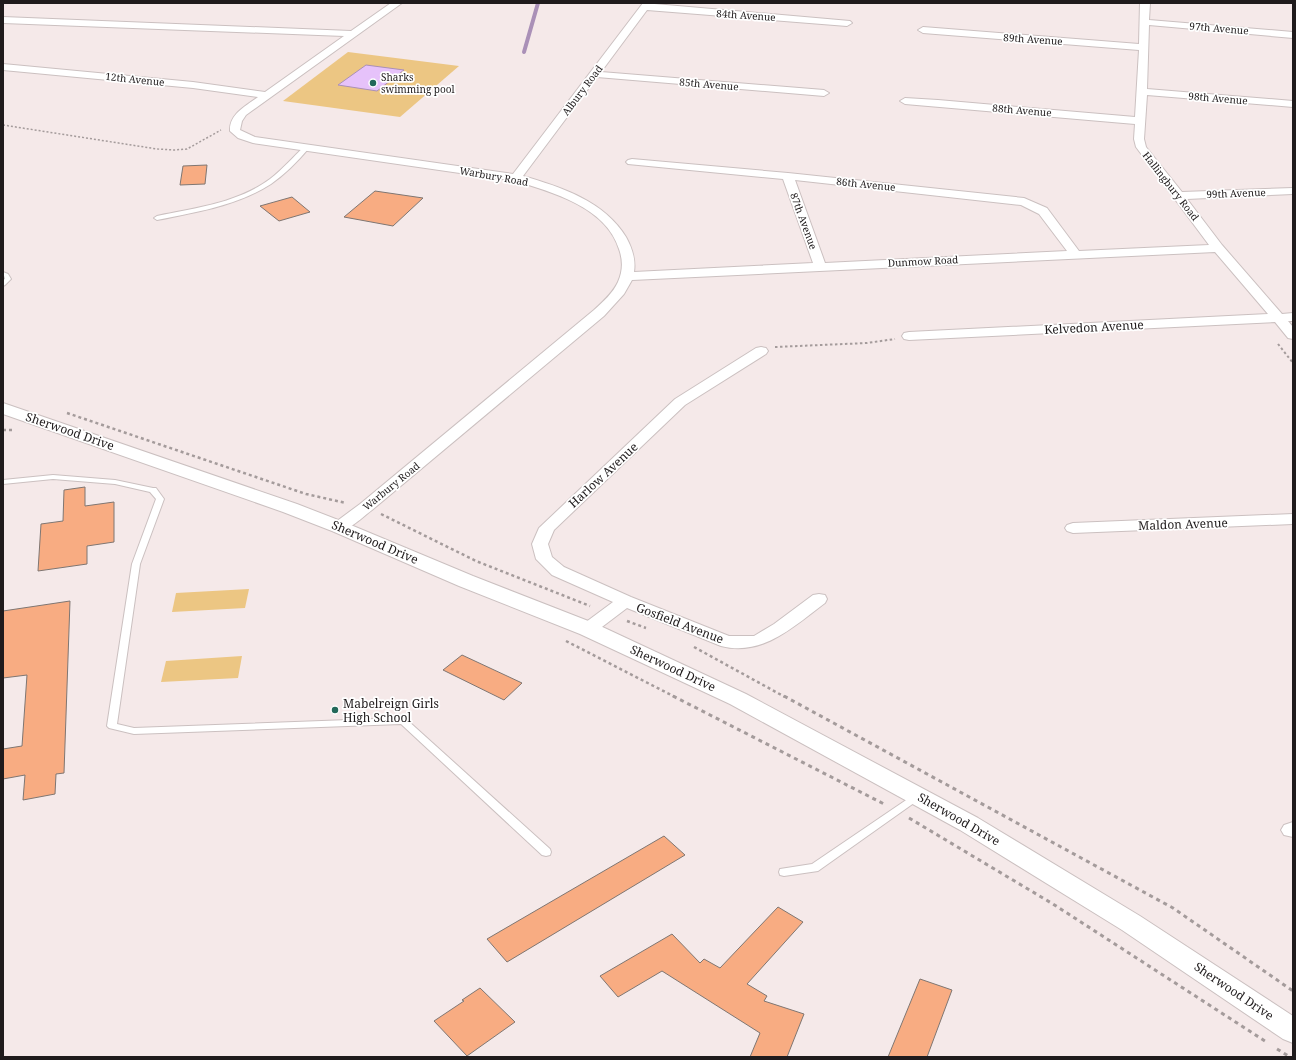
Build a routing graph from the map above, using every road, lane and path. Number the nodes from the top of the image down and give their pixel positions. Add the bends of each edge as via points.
1 (397, 3) edge
2 (1145, 3) edge
3 (647, 5) edge
4 (3, 20) edge
5 (1145, 22) junction
6 (847, 23) dead end
7 (923, 30) dead end
8 (354, 34) junction
9 (1293, 35) edge
10 (1143, 47) junction
11 (3, 67) edge
12 (594, 74) junction
13 (1142, 92) junction
14 (824, 93) dead end
15 (266, 95) junction
16 (905, 101) dead end
17 (1293, 104) edge
18 (1139, 121) junction
19 (3, 125) edge
20 (234, 126) junction
21 (306, 148) junction
22 (632, 162) dead end
23 (788, 176) junction
24 (516, 178) junction
25 (1293, 191) edge
26 (1178, 196) junction
27 (158, 218) dead end
28 (1218, 248) junction
29 (1075, 254) junction
30 (820, 266) junction
31 (3, 274) edge
32 (628, 276) junction
33 (3, 284) edge
34 (1293, 317) edge
35 (1278, 318) junction
36 (1293, 335) edge
37 (909, 336) joint
38 (761, 351) joint
39 (3, 408) edge
40 (61, 411) dead end
41 (3, 482) edge
42 (366, 507) junction
43 (1293, 519) edge
44 (339, 527) junction
45 (1073, 528) dead end
46 (819, 599) dead end
47 (625, 601) junction
48 (588, 628) junction
49 (560, 639) dead end
50 (918, 796) junction
51 (897, 811) junction
52 (546, 852) dead end
53 (784, 872) dead end
54 (1293, 1031) edge
55 (1290, 1057) edge

1 - 8 street
2 - 5 street, Hallingbury Road
3 - 6 street, 84th Avenue
3 - 12 street, Albury Road
4 - 8 street
5 - 9 street, 97th Avenue
5 - 10 street, Hallingbury Road
7 - 10 street, 89th Avenue
8 - 15 street
10 - 13 street, Hallingbury Road
11 - 15 street, 12th Avenue via 193,85
12 - 14 street, 85th Avenue
12 - 24 street, Albury Road
13 - 17 street, 98th Avenue
13 - 18 street, Hallingbury Road
15 - 20 street via 242,113
16 - 18 street, 88th Avenue
18 - 26 street, Hallingbury Road via 1140,147
19 - 20 path via 174,150 192,147 211,134
20 - 21 street, Warbury Road via 235,131 253,140
21 - 24 street, Warbury Road
21 - 27 lane via 269,183 251,192 234,200
22 - 23 street, 86th Avenue
23 - 29 street, 86th Avenue via 1024,202 1042,211
23 - 30 street, 87th Avenue
24 - 32 street, Warbury Road via 563,194 601,215 621,238 629,260
25 - 26 street, 99th Avenue
26 - 28 street, Hallingbury Road
28 - 29 street, Dunmow Road
28 - 35 street, Hallingbury Road
29 - 30 street, Dunmow Road
30 - 32 street, Dunmow Road
31 - 33 lane via 8,279
32 - 42 street, Warbury Road via 612,302
34 - 35 street, Kelvedon Avenue
35 - 36 street, Hallingbury Road
35 - 37 street, Kelvedon Avenue
37 - 38 path via 867,343 780,347
38 - 47 street, Harlow Avenue via 680,402 547,528 540,544 544,559 558,571
39 - 44 street, Sherwood Drive
40 - 42 path via 306,494
41 - 52 lane via 53,477 115,482 153,490 160,499 136,564 112,726 134,731 403,721
42 - 44 street, Warbury Road
43 - 45 street, Maldon Avenue
44 - 48 street, Sherwood Drive via 466,581
46 - 47 street, Gosfield Avenue via 769,636 741,643 727,642
47 - 48 street
48 - 50 street, Sherwood Drive via 738,699
49 - 51 path
50 - 51 lane
50 - 54 street, Sherwood Drive via 969,824 1131,923
51 - 53 lane via 814,868
51 - 55 path via 1053,904

